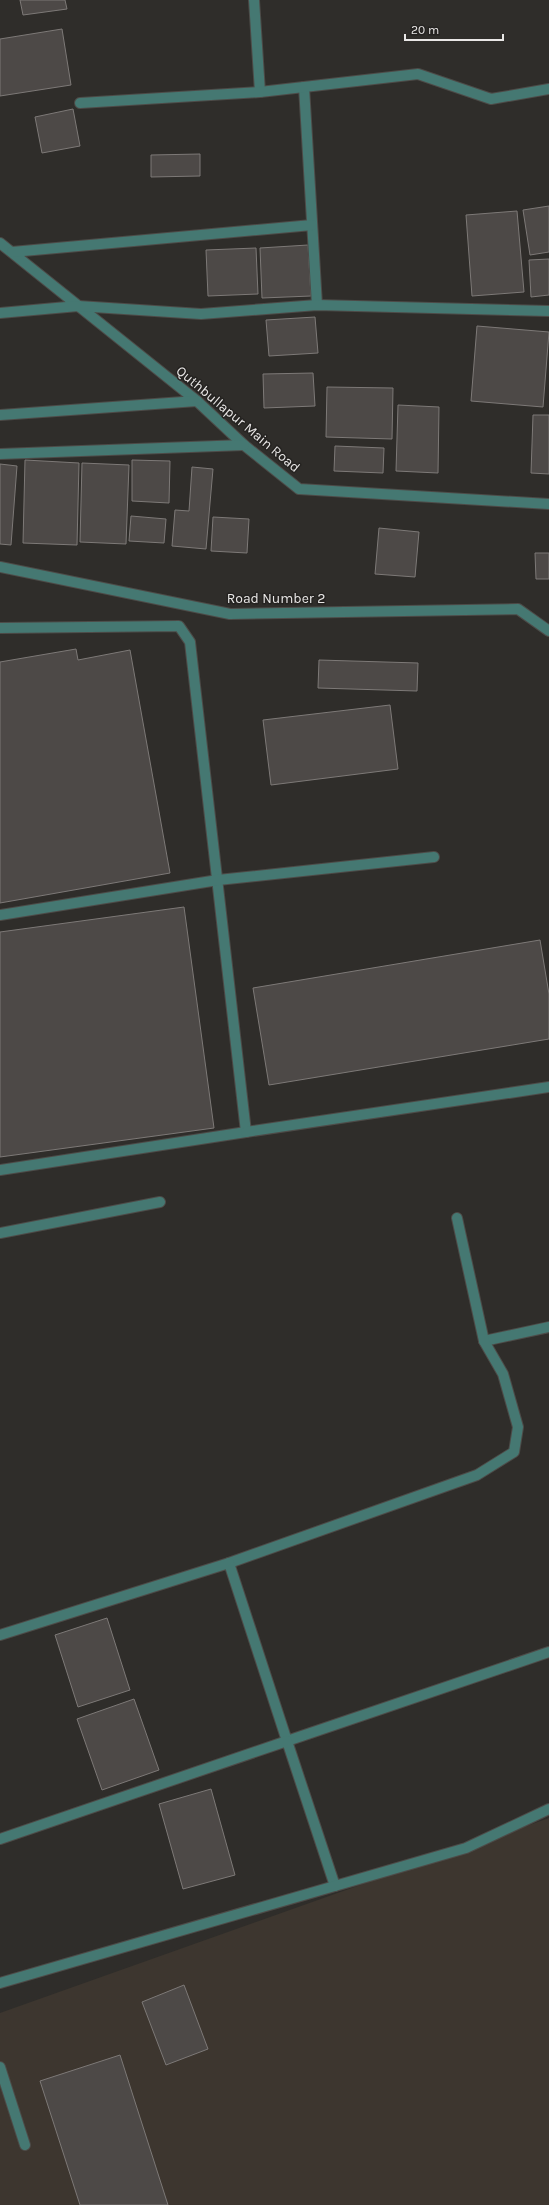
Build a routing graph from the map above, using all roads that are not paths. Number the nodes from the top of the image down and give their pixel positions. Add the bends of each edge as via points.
1 (254, 0) edge
2 (304, 87) junction
3 (549, 89) edge
4 (260, 92) junction
5 (80, 103) dead end
6 (312, 225) junction
7 (0, 243) edge
8 (12, 252) junction
9 (317, 305) junction
10 (78, 306) junction
11 (549, 311) edge
12 (0, 313) edge
13 (197, 401) junction
14 (0, 415) edge
15 (244, 445) junction
16 (0, 454) edge
17 (549, 504) edge
18 (0, 567) edge
19 (0, 628) edge
20 (549, 631) edge
21 (434, 857) dead end
22 (218, 880) junction
23 (0, 915) edge
24 (549, 1087) edge
25 (246, 1132) junction
26 (0, 1170) edge
27 (160, 1202) dead end
28 (457, 1218) dead end
29 (0, 1233) edge
30 (549, 1327) edge
31 (484, 1340) junction
32 (229, 1563) junction
33 (0, 1634) edge
34 (549, 1652) edge
35 (287, 1741) junction
36 (549, 1809) edge
37 (0, 1839) edge
38 (335, 1886) junction
39 (0, 1983) edge
40 (0, 2067) edge
41 (24, 2145) dead end

1 - 4 street
2 - 3 street via 418,74 491,99
2 - 4 street
2 - 6 street
4 - 5 street
6 - 8 street
6 - 9 street
7 - 8 street, Quthbullapur Main Road
8 - 10 street, Quthbullapur Main Road
9 - 10 street via 201,314
9 - 11 street
10 - 12 street
10 - 13 street, Quthbullapur Main Road
13 - 14 street
13 - 15 street, Quthbullapur Main Road
15 - 16 street
15 - 17 street, Quthbullapur Main Road via 299,489
18 - 20 street, Road Number 2 via 230,614 518,609
19 - 22 street via 179,626 190,642
21 - 22 street
22 - 23 street
22 - 25 street
24 - 25 street
25 - 26 street
27 - 29 street
28 - 31 street
30 - 31 street
31 - 32 street via 503,1374 518,1427 514,1452 477,1475
32 - 33 street
32 - 35 street
34 - 35 street
35 - 37 street
35 - 38 street
36 - 38 street via 466,1848
38 - 39 street
40 - 41 street

